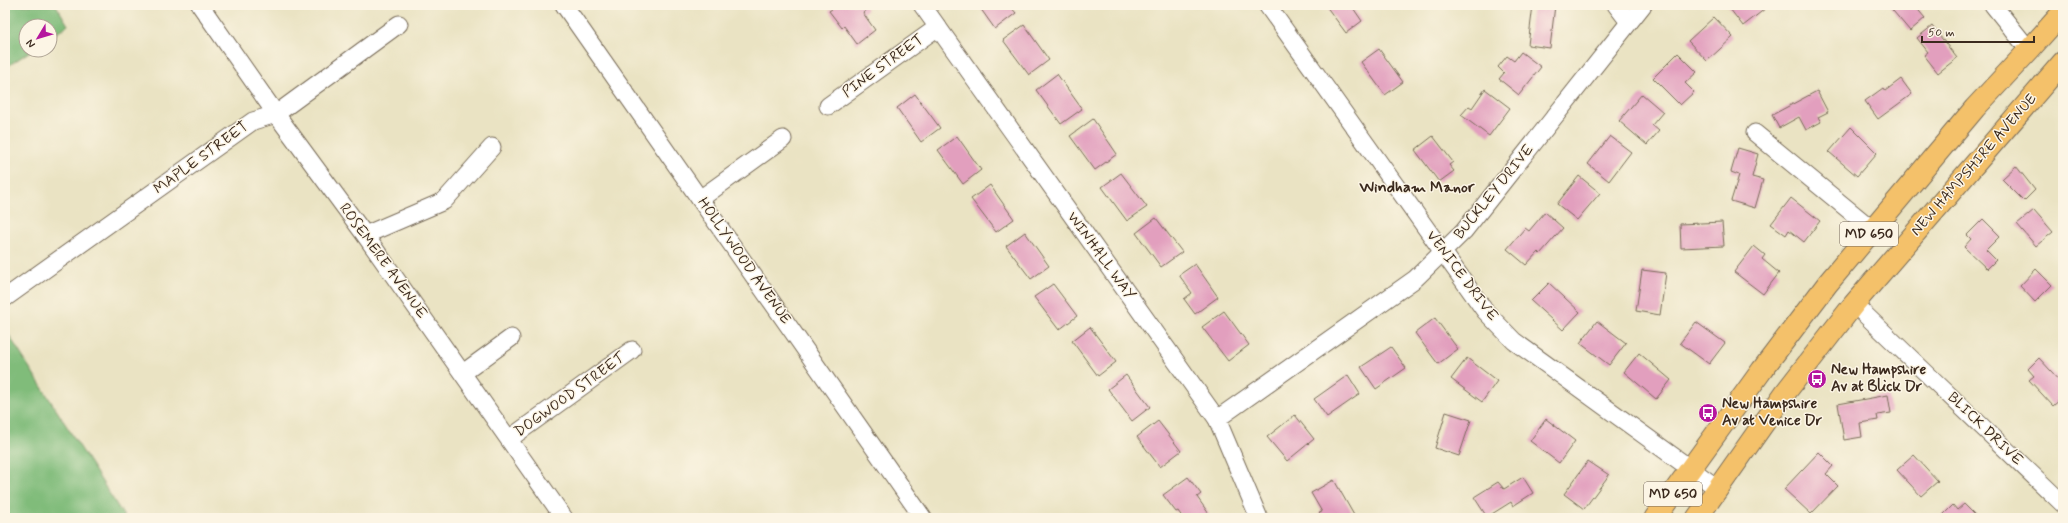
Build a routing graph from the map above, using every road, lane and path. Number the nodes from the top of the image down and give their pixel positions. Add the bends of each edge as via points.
1 (200, 5) edge
2 (564, 5) edge
3 (922, 5) edge
4 (1267, 5) edge
5 (1616, 5) edge
6 (1643, 5) edge
7 (1993, 5) edge
8 (2063, 12) edge
9 (1629, 22) junction
10 (399, 24) dead end
11 (938, 27) junction
12 (2029, 50) junction
13 (2063, 62) edge
14 (828, 106) dead end
15 (276, 114) junction
16 (1755, 133) dead end
17 (783, 139) dead end
18 (492, 147) dead end
19 (700, 199) junction
20 (1873, 230) junction
21 (365, 235) junction
22 (1443, 254) junction
23 (5, 298) edge
24 (1854, 304) junction
25 (511, 338) dead end
26 (632, 350) dead end
27 (463, 373) junction
28 (1217, 419) junction
29 (509, 439) junction
30 (1690, 469) junction
31 (1717, 488) junction
32 (2063, 504) edge
33 (564, 518) edge
34 (923, 518) edge
35 (1259, 518) edge
36 (1655, 518) edge
37 (1697, 518) edge

1 - 15 street, ROSEMERE AVENUE
2 - 19 street, HOLLYWOOD AVENUE
3 - 11 street, WINHALL WAY
4 - 22 street, VENICE DRIVE
5 - 9 street
6 - 9 street, BUCKLEY DRIVE
7 - 12 street
8 - 12 main road, MD 650
9 - 22 street, BUCKLEY DRIVE
10 - 15 street, MAPLE STREET
11 - 14 street, PINE STREET
11 - 28 street, WINHALL WAY
12 - 20 main road, MD 650 via 1975,108
13 - 24 main road, NEW HAMPSHIRE AVENUE / MD 650
15 - 21 street, ROSEMERE AVENUE
15 - 23 street, MAPLE STREET via 253,121
16 - 20 street
17 - 19 street
18 - 21 street via 444,201
19 - 34 street, HOLLYWOOD AVENUE
20 - 30 main road, MD 650 via 1762,370
21 - 27 street, ROSEMERE AVENUE
22 - 28 street, BUCKLEY DRIVE via 1415,279
22 - 30 street, VENICE DRIVE via 1485,311 1514,341
24 - 31 main road, NEW HAMPSHIRE AVENUE / MD 650
24 - 32 street, BLICK DRIVE
25 - 27 street
26 - 29 street, DOGWOOD STREET
27 - 29 street, ROSEMERE AVENUE
28 - 35 street, WINHALL WAY
29 - 33 street, ROSEMERE AVENUE
30 - 31 street, VENICE DRIVE
30 - 36 main road, MD 650
31 - 37 main road, NEW HAMPSHIRE AVENUE / MD 650

